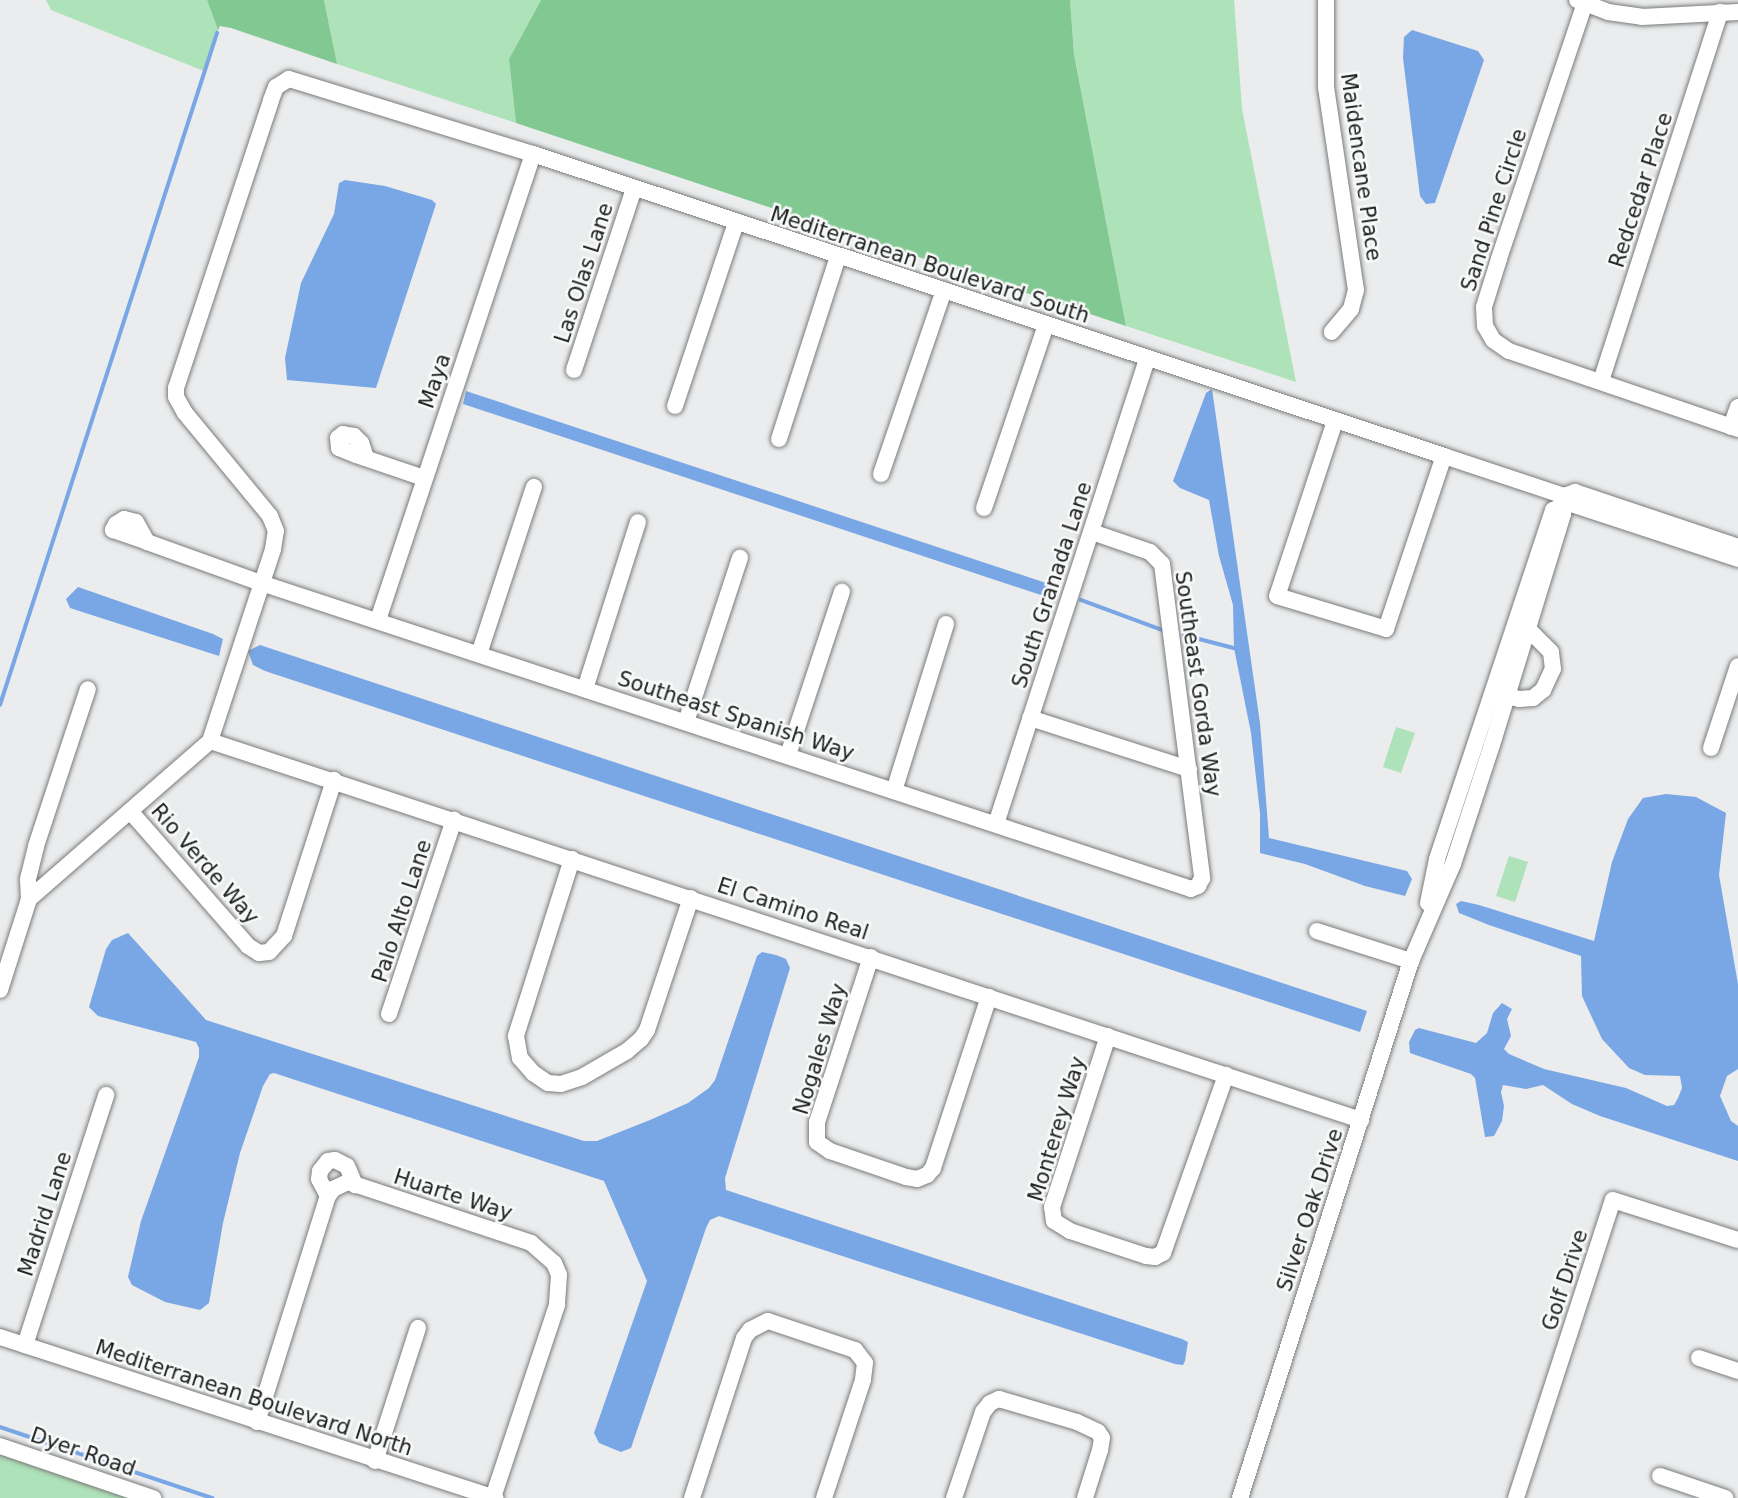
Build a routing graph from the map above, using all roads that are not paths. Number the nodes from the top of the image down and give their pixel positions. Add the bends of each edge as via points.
1 (1326, 0) edge
2 (1582, 1) edge
3 (1720, 12) junction
4 (1738, 12) edge
5 (533, 154) junction
6 (634, 189) junction
7 (736, 223) junction
8 (838, 256) junction
9 (943, 293) junction
10 (1046, 325) junction
11 (1332, 332) dead end
12 (1147, 358) junction
13 (573, 370) dead end
14 (1601, 381) junction
15 (674, 406) dead end
16 (1738, 407) edge
17 (1335, 421) junction
18 (1735, 428) edge
19 (779, 439) dead end
20 (1444, 456) junction
21 (366, 458) dead end
22 (881, 474) dead end
23 (424, 478) junction
24 (534, 487) dead end
25 (1562, 501) junction
26 (984, 508) dead end
27 (638, 522) dead end
28 (1092, 532) junction
29 (147, 542) dead end
30 (1738, 547) edge
31 (740, 558) dead end
32 (1738, 558) edge
33 (261, 583) junction
34 (842, 592) dead end
35 (378, 620) junction
36 (946, 624) dead end
37 (1521, 626) junction
38 (479, 654) junction
39 (1738, 666) edge
40 (88, 688) dead end
41 (585, 689) junction
42 (1499, 694) junction
43 (1031, 718) junction
44 (686, 722) junction
45 (210, 741) junction
46 (1711, 748) dead end
47 (788, 755) junction
48 (1189, 769) junction
49 (334, 780) junction
50 (894, 791) junction
51 (130, 811) junction
52 (454, 820) junction
53 (996, 824) junction
54 (572, 859) junction
55 (1203, 891) joint
56 (691, 898) junction
57 (29, 899) junction
58 (1317, 930) dead end
59 (871, 957) junction
60 (1411, 961) junction
61 (0, 990) edge
62 (989, 997) junction
63 (389, 1014) dead end
64 (1108, 1036) junction
65 (1226, 1075) junction
66 (106, 1095) dead end
67 (1361, 1121) junction
68 (355, 1185) junction
69 (328, 1196) junction
70 (1738, 1241) edge
71 (418, 1328) dead end
72 (0, 1337) edge
73 (25, 1345) junction
74 (1699, 1358) dead end
75 (1738, 1371) edge
76 (257, 1422) junction
77 (0, 1446) edge
78 (375, 1461) junction
79 (1660, 1476) dead end
80 (153, 1498) edge
81 (494, 1498) edge
82 (692, 1498) edge
83 (824, 1498) edge
84 (954, 1498) edge
85 (1085, 1498) edge
86 (1240, 1498) edge
87 (1516, 1498) edge
88 (1725, 1498) edge

1 - 11 street, Maidencane Place via 1326,87 1356,289 1351,309
2 - 3 street, Sand Pine Circle via 1642,16
2 - 14 street, Sand Pine Circle via 1484,307 1485,326 1493,340 1509,351
3 - 4 street, Sand Pine Circle
3 - 14 street, Redcedar Place
5 - 6 street, Mediterranean Boulevard South
5 - 23 street, Maya
5 - 33 street, Mediterranean Boulevard South via 298,79 282,82 271,100 176,388 185,413 274,523 273,549
6 - 7 street, Mediterranean Boulevard South
6 - 13 street, Las Olas Lane
7 - 8 street, Mediterranean Boulevard South
7 - 15 street
8 - 9 street, Mediterranean Boulevard South
8 - 19 street
9 - 10 street, Mediterranean Boulevard South
9 - 22 street
10 - 12 street, Mediterranean Boulevard South
10 - 26 street
12 - 17 street, Mediterranean Boulevard South
12 - 28 street, South Granada Lane
14 - 18 street, Sand Pine Circle
16 - 18 street
17 - 20 street, Mediterranean Boulevard South
17 - 20 street via 1278,596 1385,629
20 - 25 street, Mediterranean Boulevard South
21 - 23 street
23 - 35 street, Maya
24 - 38 street
25 - 30 street, Mediterranean Boulevard South via 1574,492
25 - 32 street, Mediterranean Boulevard South
25 - 37 street, Silver Oak Drive via 1553,510
27 - 41 street
28 - 43 street, South Granada Lane
28 - 48 street, Southeast Gorda Way via 1150,552 1162,564
29 - 33 street, Southeast Spanish Way
31 - 44 street
33 - 35 street, Southeast Spanish Way
33 - 45 street
34 - 47 street
35 - 38 street, Southeast Spanish Way
36 - 50 street
37 - 42 street, Silver Oak Drive
37 - 42 street via 1551,652 1553,669 1543,690 1533,698
38 - 41 street, Southeast Spanish Way
39 - 46 street
40 - 57 street via 36,846 28,879
41 - 44 street, Southeast Spanish Way
42 - 60 street, Silver Oak Drive via 1437,859
43 - 48 street
43 - 53 street, South Granada Lane
44 - 47 street, Southeast Spanish Way
45 - 49 street, El Camino Real
45 - 51 street
47 - 50 street, Southeast Spanish Way
48 - 55 street, Southeast Gorda Way
49 - 51 street, Rio Verde Way via 284,936 259,959
49 - 52 street, El Camino Real
50 - 53 street, Southeast Spanish Way
51 - 57 street
52 - 54 street, El Camino Real
52 - 63 street, Palo Alto Lane
53 - 55 street, Southeast Spanish Way
54 - 56 street, El Camino Real
54 - 56 street via 516,1036 520,1058 548,1083 582,1077 627,1051 647,1030
56 - 59 street, El Camino Real
57 - 61 street
58 - 60 street
59 - 62 street, El Camino Real
59 - 62 street, Nogales Way via 816,1134 822,1147 856,1160 917,1180 933,1168
60 - 67 street, Silver Oak Drive
62 - 64 street, El Camino Real
64 - 65 street, El Camino Real
64 - 65 street, Monterey Way via 1051,1214 1060,1227 1155,1257 1167,1247
65 - 67 street, El Camino Real
66 - 73 street, Madrid Lane
67 - 86 street, Silver Oak Drive
68 - 69 street via 341,1184
68 - 69 street via 347,1166 328,1161 319,1179
68 - 81 street, Huarte Way via 531,1243 554,1263 559,1275 557,1305
69 - 76 street
70 - 87 street, Golf Drive via 1613,1200
71 - 78 street
72 - 73 street, Mediterranean Boulevard North
73 - 76 street, Mediterranean Boulevard North
74 - 75 street
76 - 78 street, Mediterranean Boulevard North
77 - 80 street, Dyer Road
78 - 81 street, Mediterranean Boulevard North
79 - 88 street
82 - 83 street via 744,1338 768,1321 855,1350 865,1363
84 - 85 street via 983,1412 999,1399 1098,1432 1100,1450

